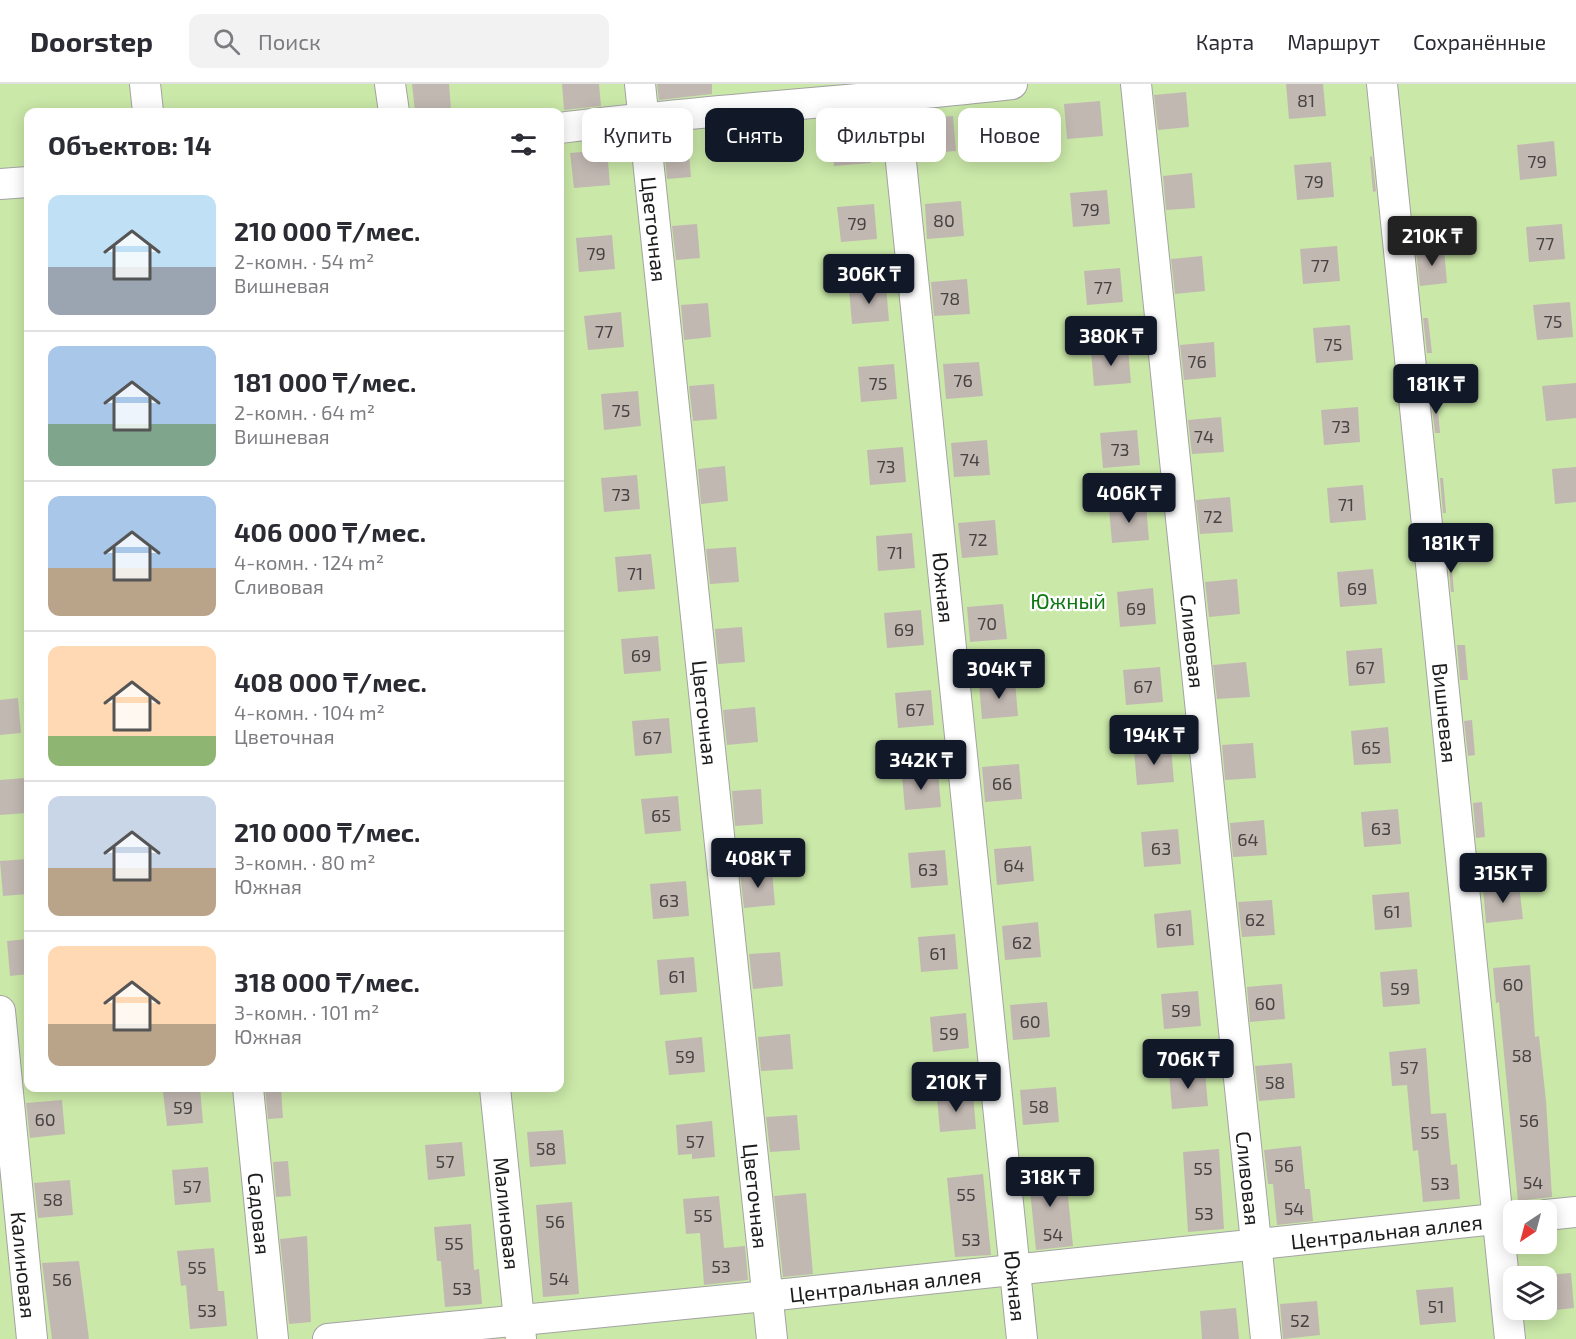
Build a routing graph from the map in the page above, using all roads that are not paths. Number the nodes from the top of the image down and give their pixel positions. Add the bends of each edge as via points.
1 (145, 84) edge
2 (390, 84) edge
3 (640, 84) edge
4 (1012, 84) edge
5 (1136, 84) edge
6 (1382, 84) edge
7 (894, 90) edge
8 (148, 108) edge
9 (393, 108) edge
10 (642, 108) edge
11 (693, 112) edge
12 (582, 125) edge
13 (564, 127) edge
14 (648, 162) edge
15 (24, 182) edge
16 (0, 184) edge
17 (0, 1011) edge
18 (248, 1092) edge
19 (495, 1092) edge
20 (1504, 1200) edge
21 (1576, 1212) edge
22 (1557, 1214) edge
23 (1503, 1218) edge
24 (1257, 1244) junction
25 (1507, 1254) edge
26 (1015, 1269) junction
27 (767, 1296) junction
28 (520, 1329) edge
29 (32, 1339) edge
30 (273, 1339) edge
31 (328, 1339) edge
32 (772, 1339) edge
33 (1022, 1339) edge
34 (1266, 1339) edge
35 (1510, 1339) edge

1 - 8 street
2 - 9 street
3 - 10 street, Цветочная
4 - 7 street
5 - 24 street, Сливовая
6 - 20 street, Вишневая
7 - 11 street
7 - 26 street, Южная
12 - 13 street
14 - 27 street, Цветочная
15 - 16 street
17 - 29 street, Калиновая
18 - 30 street, Садовая
19 - 28 street, Малиновая
21 - 22 street
23 - 24 street, Центральная аллея
24 - 26 street, Центральная аллея
24 - 34 street, Сливовая
25 - 35 street, Вишневая
26 - 27 street, Центральная аллея
26 - 33 street, Южная
27 - 28 street, Центральная аллея
27 - 32 street, Цветочная
28 - 31 street, Центральная аллея

